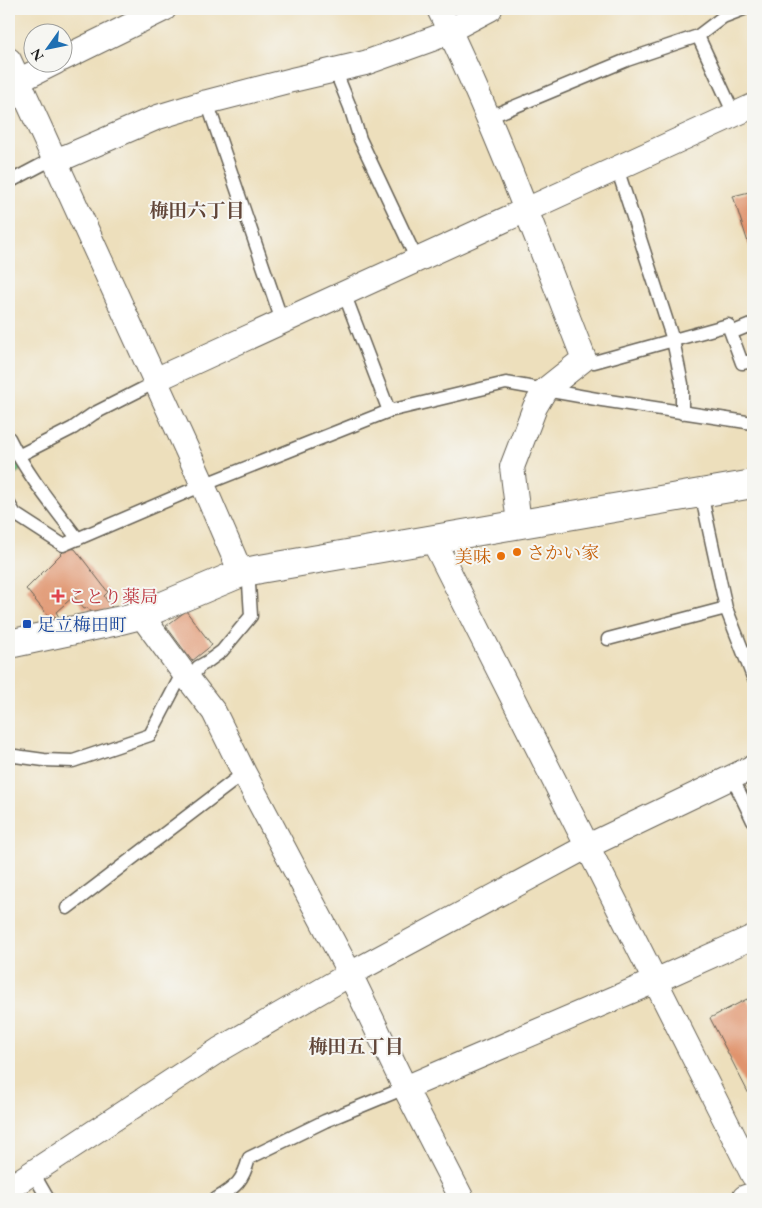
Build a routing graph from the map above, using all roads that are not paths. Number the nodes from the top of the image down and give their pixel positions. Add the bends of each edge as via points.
1 (164, 9) edge
2 (439, 9) edge
3 (490, 9) edge
4 (744, 9) edge
5 (449, 30) junction
6 (698, 36) junction
7 (72, 54) edge
8 (335, 70) junction
9 (14, 71) edge
10 (207, 102) junction
11 (744, 110) edge
12 (487, 118) junction
13 (54, 160) junction
14 (617, 168) junction
15 (9, 182) edge
16 (526, 210) junction
17 (417, 260) junction
18 (344, 293) junction
19 (282, 321) junction
20 (753, 324) edge
21 (731, 333) junction
22 (673, 340) junction
23 (584, 359) junction
24 (753, 361) edge
25 (156, 381) junction
26 (545, 390) junction
27 (389, 411) junction
28 (682, 413) junction
29 (753, 423) edge
30 (9, 438) edge
31 (18, 456) junction
32 (753, 484) edge
33 (204, 485) junction
34 (701, 493) junction
35 (9, 504) edge
36 (519, 524) junction
37 (432, 538) junction
38 (78, 539) junction
39 (241, 573) junction
40 (726, 608) junction
41 (141, 614) junction
42 (608, 639) dead end
43 (9, 644) edge
44 (185, 674) junction
45 (753, 677) edge
46 (9, 757) edge
47 (244, 772) junction
48 (743, 772) edge
49 (753, 821) edge
50 (588, 846) junction
51 (67, 908) dead end
52 (753, 936) edge
53 (350, 974) junction
54 (655, 982) junction
55 (405, 1088) junction
56 (33, 1172) junction
57 (753, 1175) edge
58 (9, 1188) edge
59 (753, 1197) edge
60 (48, 1199) edge
61 (216, 1199) edge
62 (462, 1199) edge
63 (746, 1199) edge

1 - 7 street
2 - 5 street
3 - 5 street
4 - 6 lane via 723,17
5 - 8 street via 374,60
5 - 12 street
6 - 11 lane
6 - 12 lane via 627,60
8 - 10 street
8 - 17 lane via 360,138
9 - 13 street
10 - 13 street via 158,117
10 - 19 lane
11 - 14 street
12 - 16 street
13 - 15 lane
13 - 25 street
14 - 16 street
14 - 22 lane
16 - 17 street
16 - 23 street
17 - 18 street
18 - 19 street
18 - 27 lane
19 - 25 street
20 - 21 lane
21 - 22 lane via 728,325
21 - 24 lane via 742,363
22 - 23 lane via 594,362
22 - 28 lane via 682,384
23 - 26 street
25 - 31 lane
25 - 33 street
26 - 27 lane via 506,383
26 - 28 lane
26 - 36 street via 512,467
27 - 33 lane
28 - 29 lane
30 - 31 lane
31 - 38 lane
32 - 34 street
33 - 38 lane
33 - 39 street
34 - 36 street
34 - 40 lane
35 - 38 lane via 15,514 63,545
36 - 37 street
37 - 39 street
37 - 50 street
39 - 41 street
39 - 44 lane via 249,584 251,616 222,651
40 - 42 lane
40 - 45 lane
41 - 43 street
41 - 44 street
44 - 46 lane via 150,735 73,761
44 - 47 street via 214,712
47 - 51 lane
47 - 53 street
48 - 49 lane
48 - 50 street
50 - 53 street
50 - 54 street
52 - 54 street
53 - 55 street
53 - 56 street via 219,1050
54 - 55 street
54 - 57 street
55 - 61 lane via 325,1121 249,1158 245,1172 232,1190
55 - 62 street
56 - 58 street
56 - 60 lane
59 - 63 street

